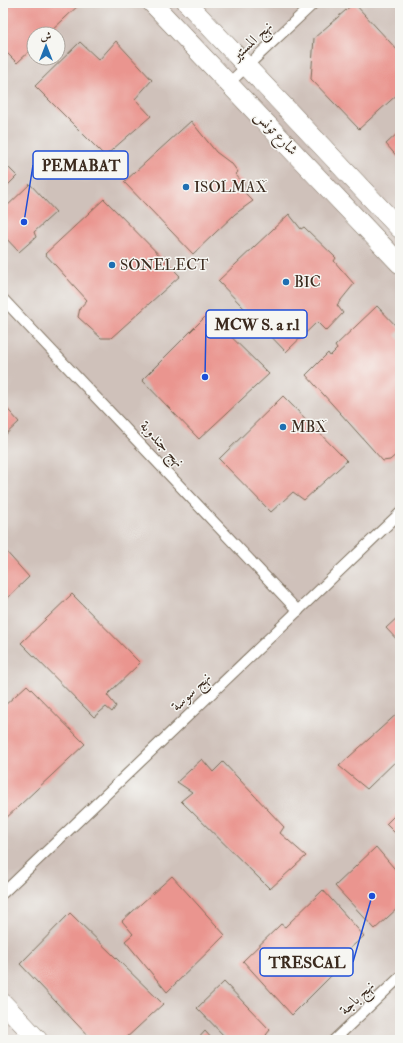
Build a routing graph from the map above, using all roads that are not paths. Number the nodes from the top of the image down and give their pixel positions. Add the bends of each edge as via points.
1 (152, 3) edge
2 (187, 3) edge
3 (314, 3) edge
4 (247, 66) junction
5 (228, 84) junction
6 (400, 229) edge
7 (400, 264) edge
8 (3, 299) edge
9 (400, 513) edge
10 (298, 611) junction
11 (3, 893) edge
12 (400, 977) edge
13 (3, 1003) edge
14 (38, 1040) edge
15 (334, 1040) edge

1 - 5 street, شارع تونس
2 - 4 street, شارع تونس
3 - 4 lane, نهج المستير
4 - 5 lane, نهج المستير
4 - 6 street, شارع تونس
5 - 7 street, شارع تونس
8 - 10 lane, نهج جندوبة
9 - 10 lane, نهج سوسة
10 - 11 lane, نهج سوسة
12 - 15 lane, نهج باجة
13 - 14 street

